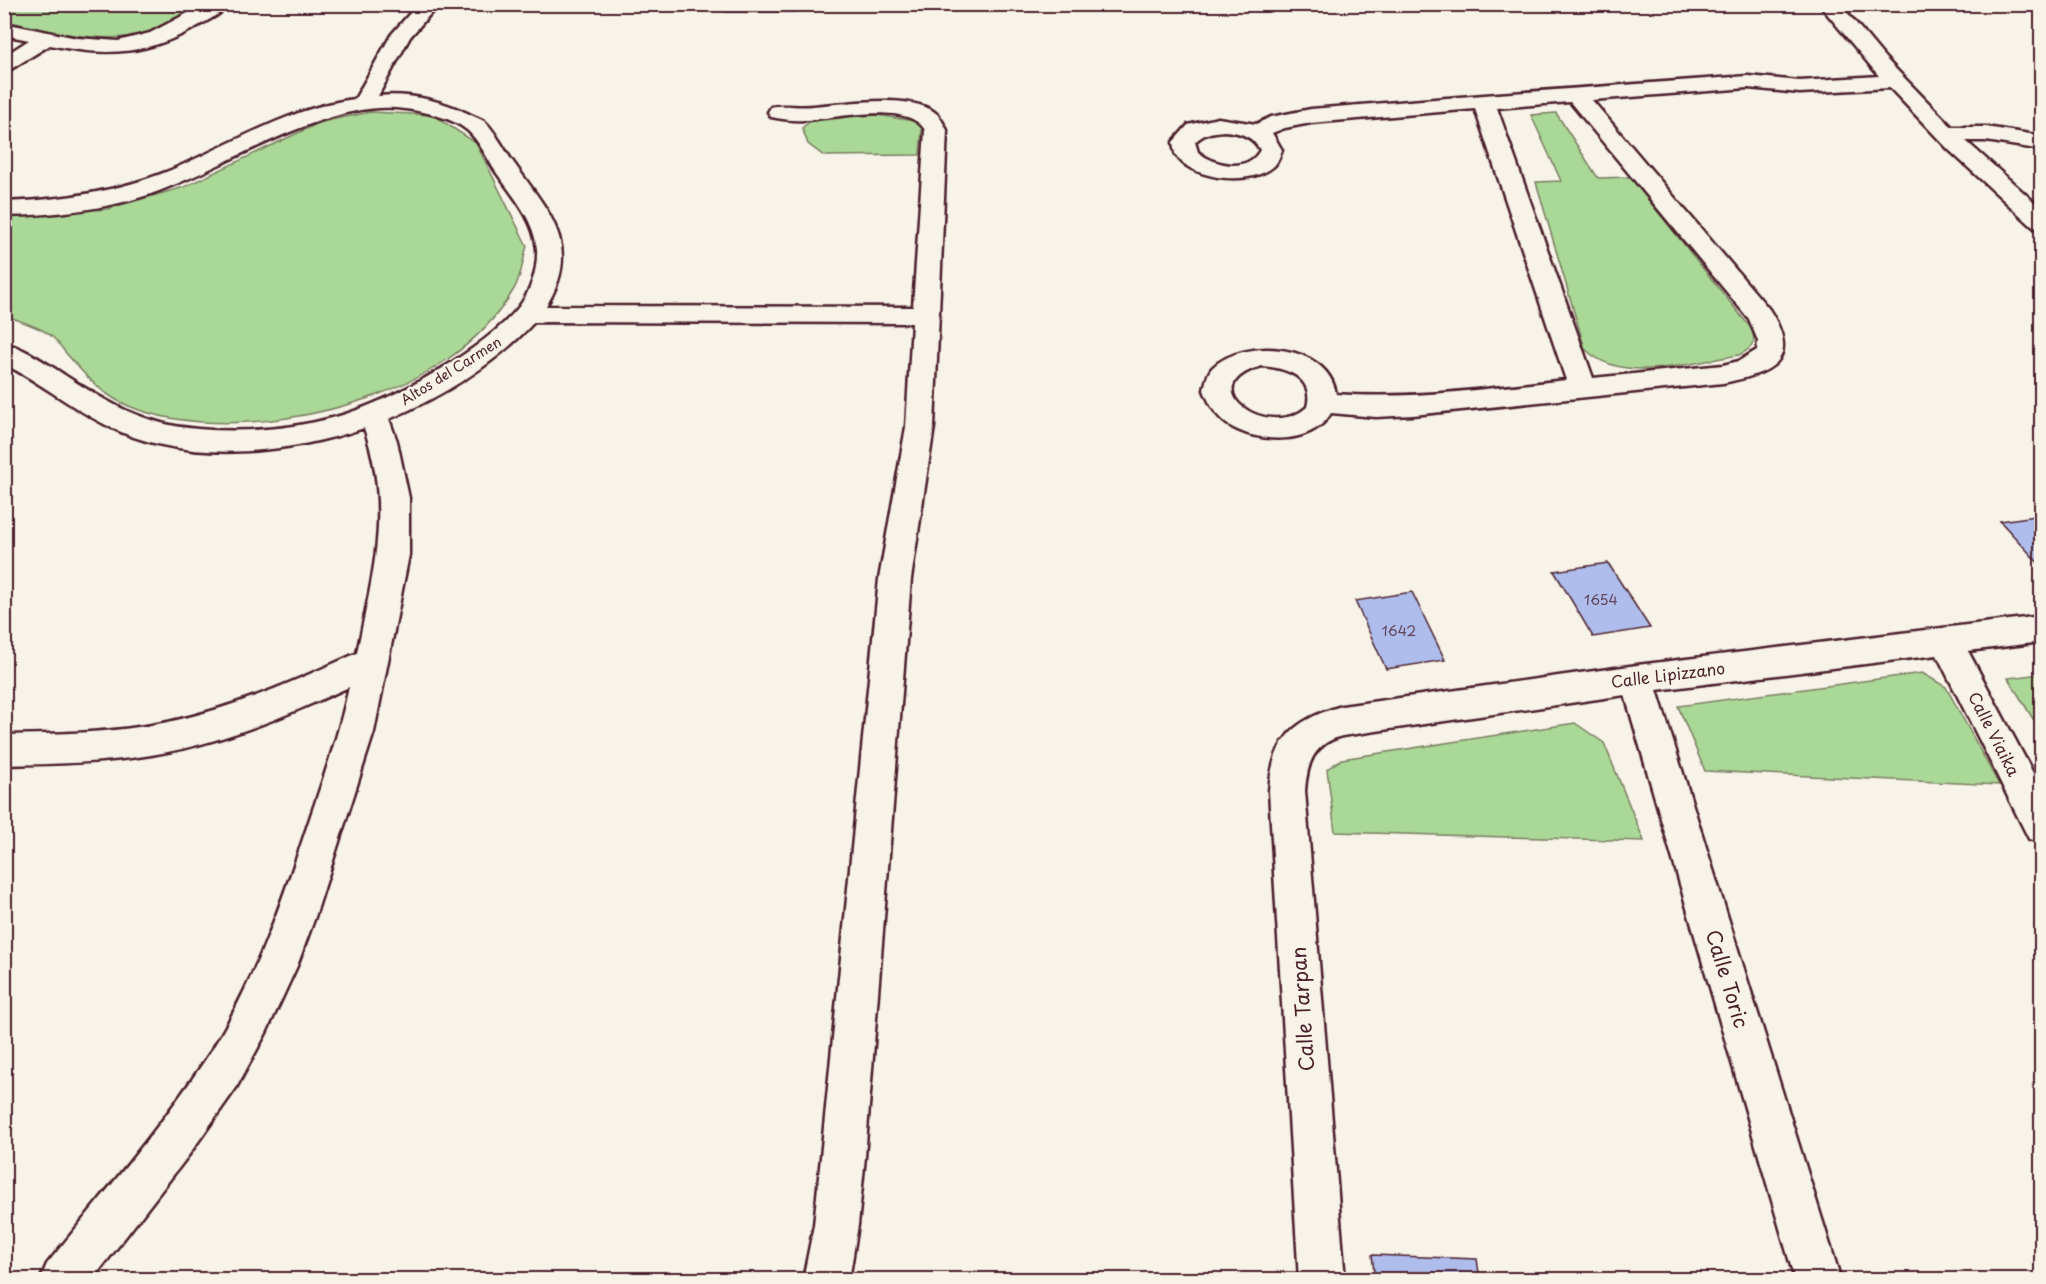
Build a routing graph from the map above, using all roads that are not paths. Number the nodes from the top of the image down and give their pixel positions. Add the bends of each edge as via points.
1 (219, 4) edge
2 (429, 4) edge
3 (728, 4) edge
4 (796, 4) edge
5 (1829, 4) edge
6 (4, 29) edge
7 (49, 37) junction
8 (1876, 60) junction
9 (1854, 62) dead end
10 (4, 65) edge
11 (1833, 65) dead end
12 (1894, 81) junction
13 (1748, 82) junction
14 (1576, 95) junction
15 (1484, 102) junction
16 (363, 104) junction
17 (779, 112) dead end
18 (1256, 132) dead end
19 (1948, 134) junction
20 (2042, 143) edge
21 (4, 209) edge
22 (2042, 222) edge
23 (529, 314) junction
24 (926, 315) junction
25 (6, 353) edge
26 (1582, 387) junction
27 (1324, 403) dead end
28 (374, 416) junction
29 (2042, 629) edge
30 (1946, 641) junction
31 (373, 660) junction
32 (1637, 679) junction
33 (1301, 741) joint
34 (4, 750) edge
35 (2042, 827) edge
36 (63, 1280) edge
37 (826, 1280) edge
38 (1322, 1280) edge
39 (1818, 1280) edge

1 - 7 street via 152,39 127,46 106,48
2 - 16 street via 401,35
3 - 4 street
5 - 8 street
6 - 7 street
7 - 10 street
8 - 9 street
8 - 12 street
11 - 13 street via 1769,73
12 - 13 street via 1800,87
12 - 19 street
13 - 14 street
14 - 15 street
14 - 26 street via 1760,315 1772,336 1772,345 1763,361 1742,370
15 - 18 street via 1311,116 1279,122
15 - 26 street
16 - 21 street, Altos del Carmen via 304,119 138,190 94,200
16 - 23 street, Altos del Carmen via 398,102 442,108 462,116 487,139 544,224 550,243 544,283
17 - 24 street via 900,108 932,120 936,130
19 - 20 street via 1986,134
19 - 22 street
23 - 24 street
23 - 28 street, Altos del Carmen via 483,354 419,394
24 - 37 street via 920,427 895,579 843,1157
25 - 28 street, Altos del Carmen via 102,412 131,427 161,434 269,438
26 - 27 street via 1413,405
28 - 31 street via 390,475 395,527
29 - 30 street, Calle Lipizzano
30 - 32 street, Calle Lipizzano
30 - 35 street, Calle Viaika
31 - 34 street via 264,709 167,738
31 - 36 street via 357,732 323,838 278,966 252,1019 221,1073 173,1141
32 - 33 street, Calle Lipizzano via 1341,721 1326,725
32 - 39 street, Calle Toric
33 - 38 street, Calle Tarpan via 1287,772 1287,791

